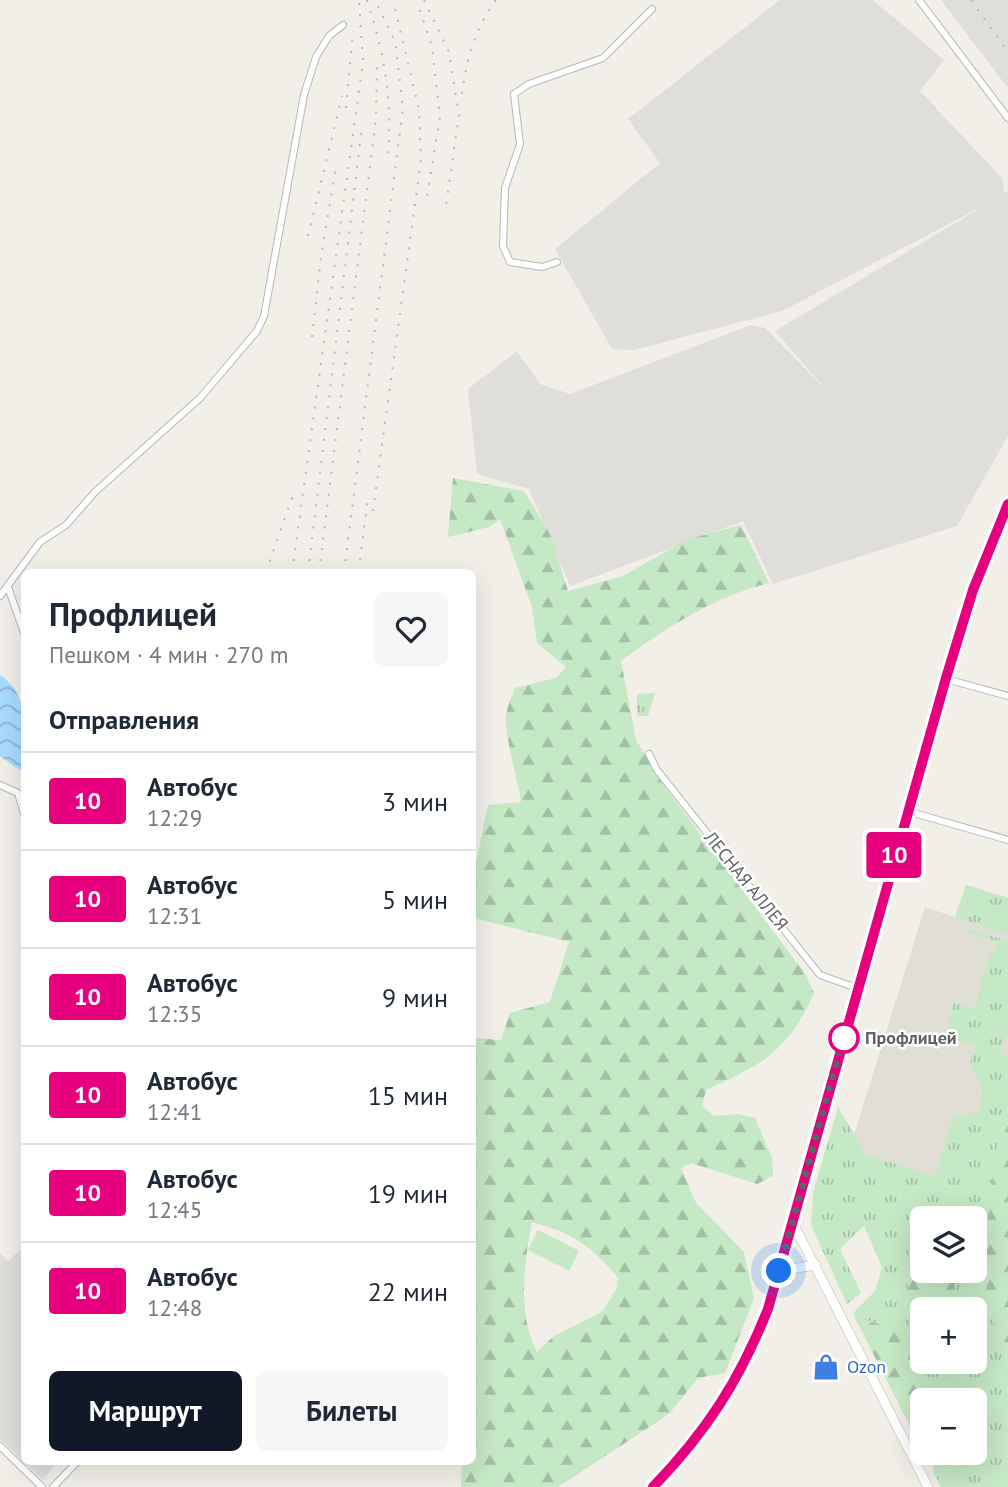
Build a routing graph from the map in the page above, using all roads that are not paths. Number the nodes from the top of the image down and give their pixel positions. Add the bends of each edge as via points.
1 (919, 0) edge
2 (652, 9) dead end
3 (343, 25) dead end
4 (1008, 118) edge
5 (556, 262) dead end
6 (1008, 504) edge
7 (8, 587) junction
8 (0, 596) edge
9 (21, 624) edge
10 (946, 678) junction
11 (1008, 696) edge
12 (649, 754) dead end
13 (0, 786) edge
14 (21, 804) edge
15 (907, 811) junction
16 (1008, 839) edge
17 (857, 988) junction
18 (793, 1223) junction
19 (816, 1265) junction
20 (779, 1271) junction
21 (0, 1446) edge
22 (74, 1465) edge
23 (42, 1487) edge
24 (52, 1487) edge
25 (653, 1487) edge
26 (928, 1487) edge

1 - 4 street
2 - 5 street via 603,58 529,84 514,94 520,144 505,188 503,246 510,262 542,267
3 - 7 street via 329,36 316,57 303,95 264,316 257,331 200,398 95,492 66,525 33,549
6 - 10 main road via 973,590
7 - 8 street
7 - 9 street
10 - 11 street
10 - 15 main road
12 - 17 street, ЛЕСНАЯ АЛЛЕЯ via 820,975
13 - 14 street via 18,793
15 - 16 street
15 - 17 main road
17 - 18 main road
18 - 19 main road
18 - 20 main road
19 - 20 main road
19 - 26 main road
20 - 25 main road via 762,1324 733,1386 713,1419
21 - 23 street
22 - 24 street

